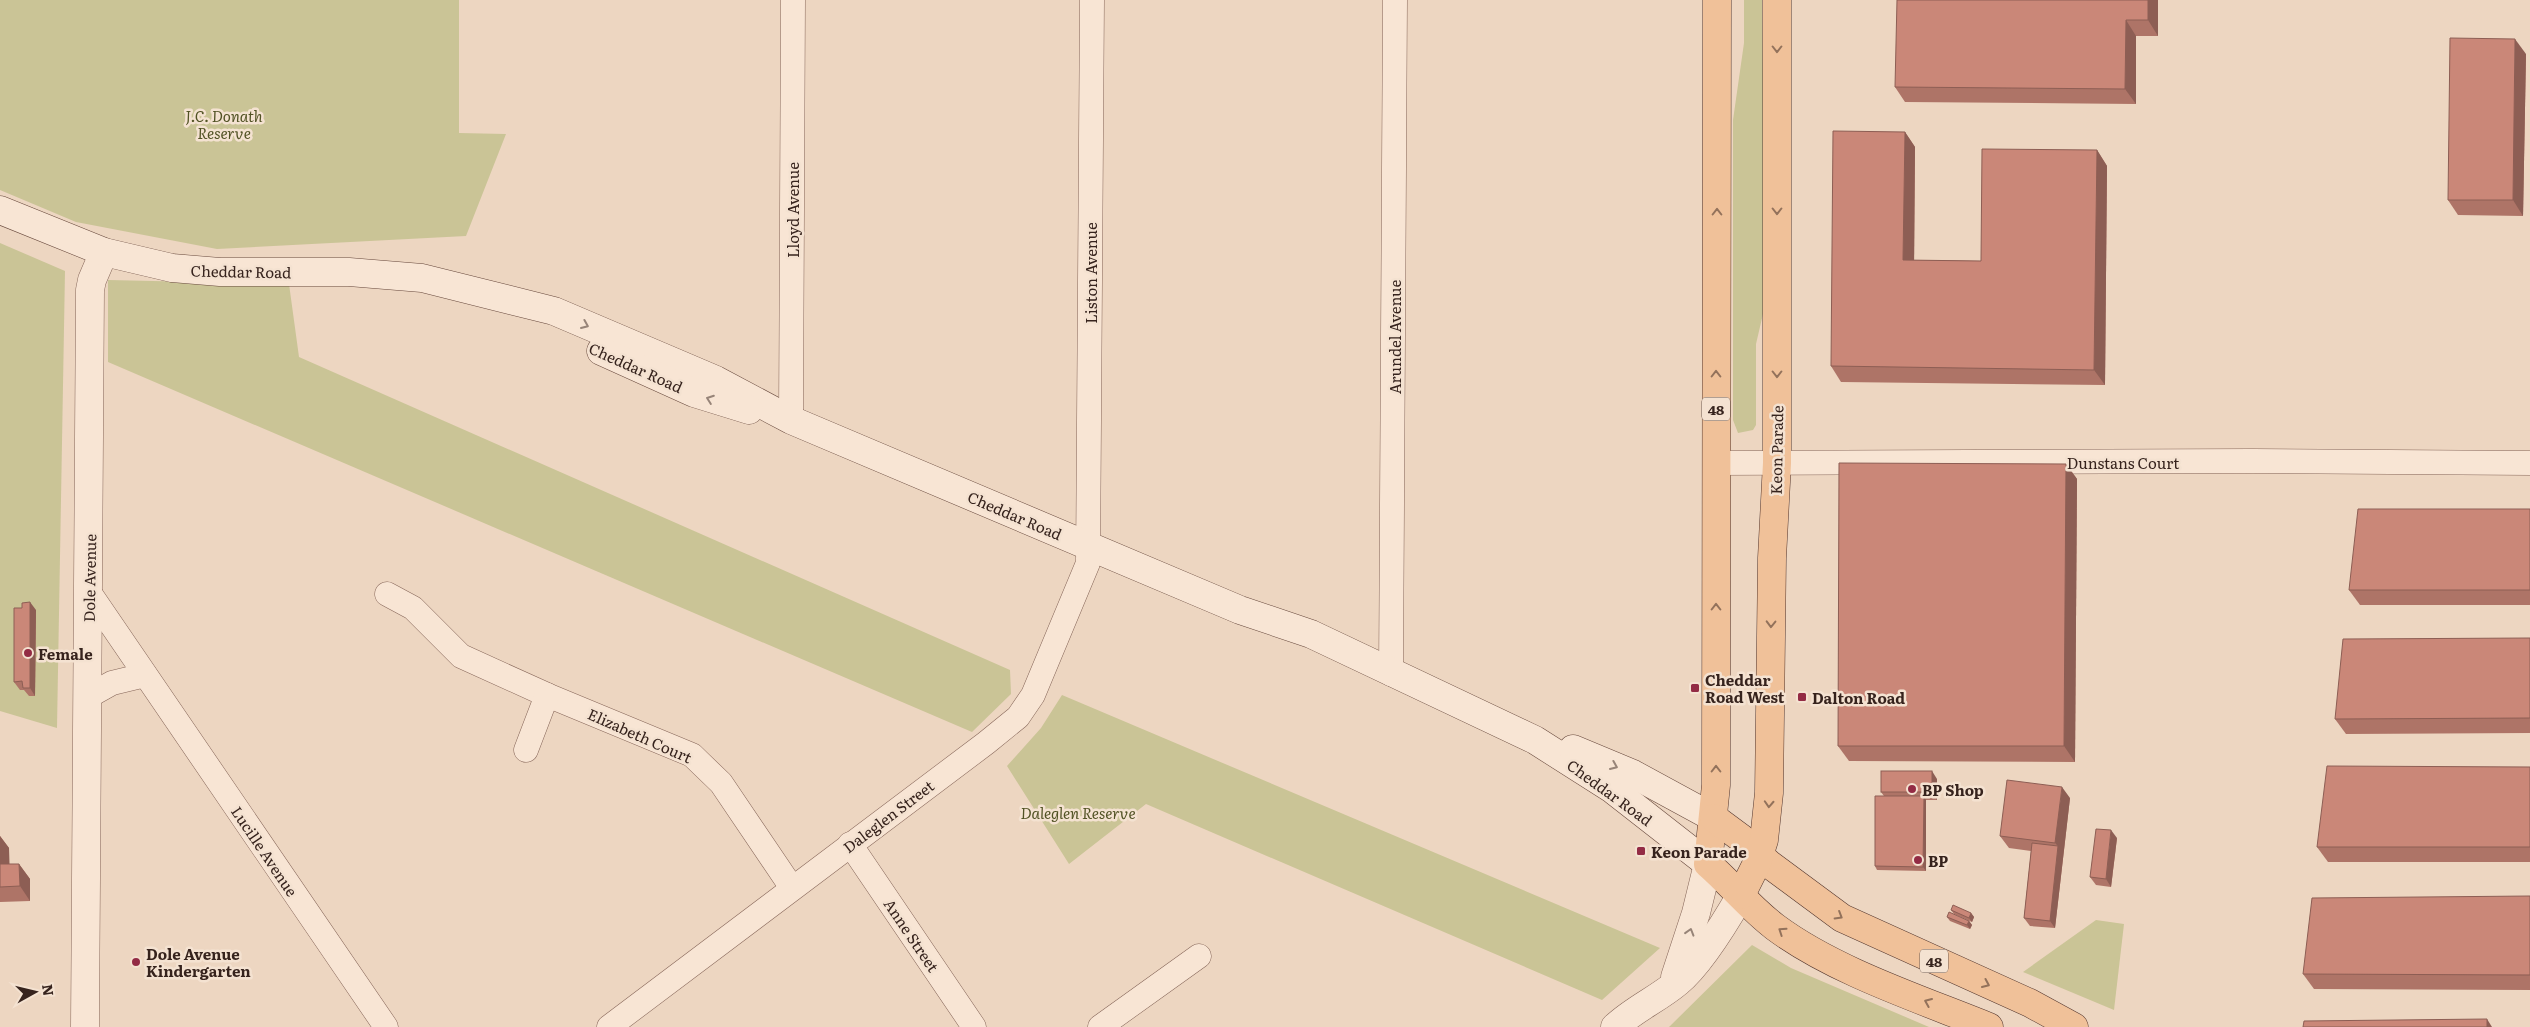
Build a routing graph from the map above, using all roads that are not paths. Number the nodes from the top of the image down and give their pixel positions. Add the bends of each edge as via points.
1 (793, 0) edge
2 (1092, 0) edge
3 (1395, 0) edge
4 (1717, 0) edge
5 (1777, 0) edge
6 (0, 210) edge
7 (104, 252) junction
8 (791, 420) junction
9 (1716, 463) junction
10 (1777, 463) junction
11 (2530, 464) edge
12 (1088, 547) junction
13 (89, 592) junction
14 (387, 594) dead end
15 (1391, 674) junction
16 (145, 675) junction
17 (547, 696) junction
18 (87, 697) junction
19 (1535, 740) junction
20 (526, 750) dead end
21 (1714, 818) junction
22 (850, 844) junction
23 (1759, 855) junction
24 (1708, 864) junction
25 (792, 888) junction
26 (1741, 895) junction
27 (1199, 956) dead end
28 (1664, 992) junction
29 (85, 1027) edge
30 (386, 1027) edge
31 (609, 1027) edge
32 (974, 1027) edge
33 (1100, 1027) edge
34 (1615, 1027) edge
35 (1989, 1027) edge
36 (2074, 1027) edge

1 - 8 street, Lloyd Avenue
2 - 12 street, Liston Avenue
3 - 15 street, Arundel Avenue
9 -> 4 main road, 48
5 -> 10 main road, Keon Parade
6 - 7 main road, Cheddar Road
7 - 8 main road, Cheddar Road via 172,268 220,272 376,274 422,278 489,293 554,311 716,380
7 - 13 main road, Dole Avenue via 90,290
8 - 12 main road, Cheddar Road
9 - 10 street, Dunstans Court
21 -> 9 main road, 48
10 - 11 street, Dunstans Court via 2253,461
10 -> 23 main road, Keon Parade via 1772,558 1769,805
12 - 15 main road, Cheddar Road via 1240,610 1305,649 1351,666
12 - 22 street, Daleglen Street via 1086,569 1033,694 1018,718
13 - 16 street, Lucille Avenue
13 - 18 main road, Dole Avenue
14 - 17 street, Elizabeth Court via 413,608 461,656
15 - 19 main road, Cheddar Road
16 - 18 street via 112,683
16 - 30 street, Lucille Avenue
17 - 20 street
17 - 25 street, Elizabeth Court via 692,755 721,783
18 - 29 main road, Dole Avenue
19 -> 21 main road, Cheddar Road via 1579,751 1624,770
19 - 24 main road, Cheddar Road via 1612,789
21 - 23 main road
21 - 24 main road, 48
22 - 25 street, Daleglen Street
22 - 32 street, Anne Street
23 - 26 main road, Keon Parade
23 -> 36 main road, 48 via 1842,918 2030,1003
24 - 26 main road
28 -> 24 main road via 1682,960
25 - 31 street, Daleglen Street
26 - 28 main road via 1694,965
35 -> 26 main road via 1874,980 1815,951 1776,928
27 - 33 street
28 - 34 main road

